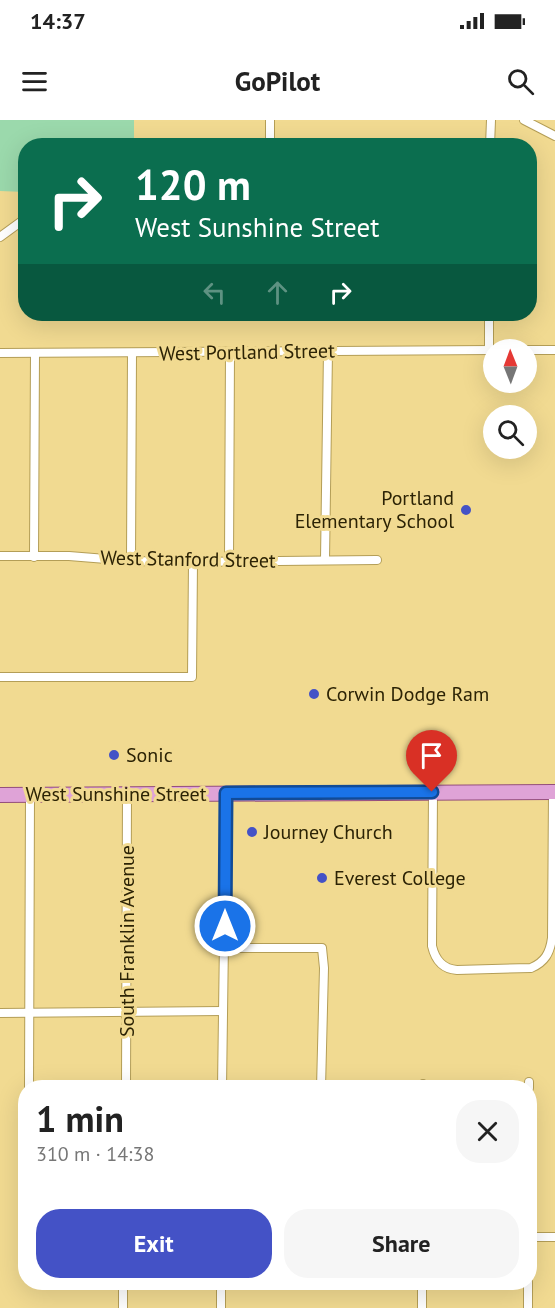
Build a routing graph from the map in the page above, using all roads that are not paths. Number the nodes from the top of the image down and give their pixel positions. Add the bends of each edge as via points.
1 (270, 120) edge
2 (491, 120) edge
3 (524, 120) edge
4 (555, 135) edge
5 (270, 138) edge
6 (490, 138) edge
7 (18, 224) edge
8 (0, 237) edge
9 (489, 321) edge
10 (490, 339) edge
11 (483, 350) edge
12 (537, 350) edge
13 (555, 350) edge
14 (328, 351) junction
15 (230, 352) junction
16 (0, 353) edge
17 (35, 353) junction
18 (132, 353) junction
19 (0, 556) edge
20 (34, 557) junction
21 (326, 560) junction
22 (377, 560) dead end
23 (131, 561) junction
24 (229, 561) junction
25 (192, 562) junction
26 (0, 677) edge
27 (432, 792) junction
28 (554, 792) edge
29 (226, 793) junction
30 (127, 794) junction
31 (0, 795) edge
32 (30, 795) junction
33 (225, 948) junction
34 (127, 1011) junction
35 (223, 1011) junction
36 (0, 1013) edge
37 (30, 1013) junction
38 (29, 1080) edge
39 (126, 1080) edge
40 (222, 1080) edge
41 (321, 1080) edge
42 (537, 1237) edge
43 (555, 1237) edge
44 (123, 1290) edge
45 (221, 1290) edge
46 (422, 1290) edge
47 (528, 1290) edge
48 (123, 1308) edge
49 (221, 1308) edge
50 (422, 1308) edge
51 (528, 1308) edge

1 - 5 street
2 - 6 street
3 - 4 street
7 - 8 street
9 - 10 street
11 - 14 street, West Portland Street
12 - 13 street
14 - 15 street, West Portland Street
14 - 21 street
15 - 18 street, West Portland Street
15 - 24 street
16 - 17 street, West Portland Street
17 - 18 street, West Portland Street
17 - 20 street
18 - 23 street
19 - 20 street, West Stanford Street
20 - 23 street, West Stanford Street
21 - 22 street, West Stanford Street
21 - 24 street, West Stanford Street
23 - 25 street, West Stanford Street
24 - 25 street, West Stanford Street
25 - 26 street via 192,677
27 - 28 main road, West Sunshine Street
27 - 28 street via 432,946 440,962 457,970 526,969 545,959 551,942
27 - 29 main road, West Sunshine Street
29 - 30 main road, West Sunshine Street
29 - 33 street
30 - 32 main road, West Sunshine Street
30 - 34 street, South Franklin Avenue
31 - 32 main road, West Sunshine Street
32 - 37 street
33 - 35 street
33 - 41 street via 322,948
34 - 35 street
34 - 37 street
34 - 39 street, South Franklin Avenue
35 - 40 street
36 - 37 street
37 - 38 street
42 - 43 street
44 - 48 street
45 - 49 street
46 - 50 street
47 - 51 street

